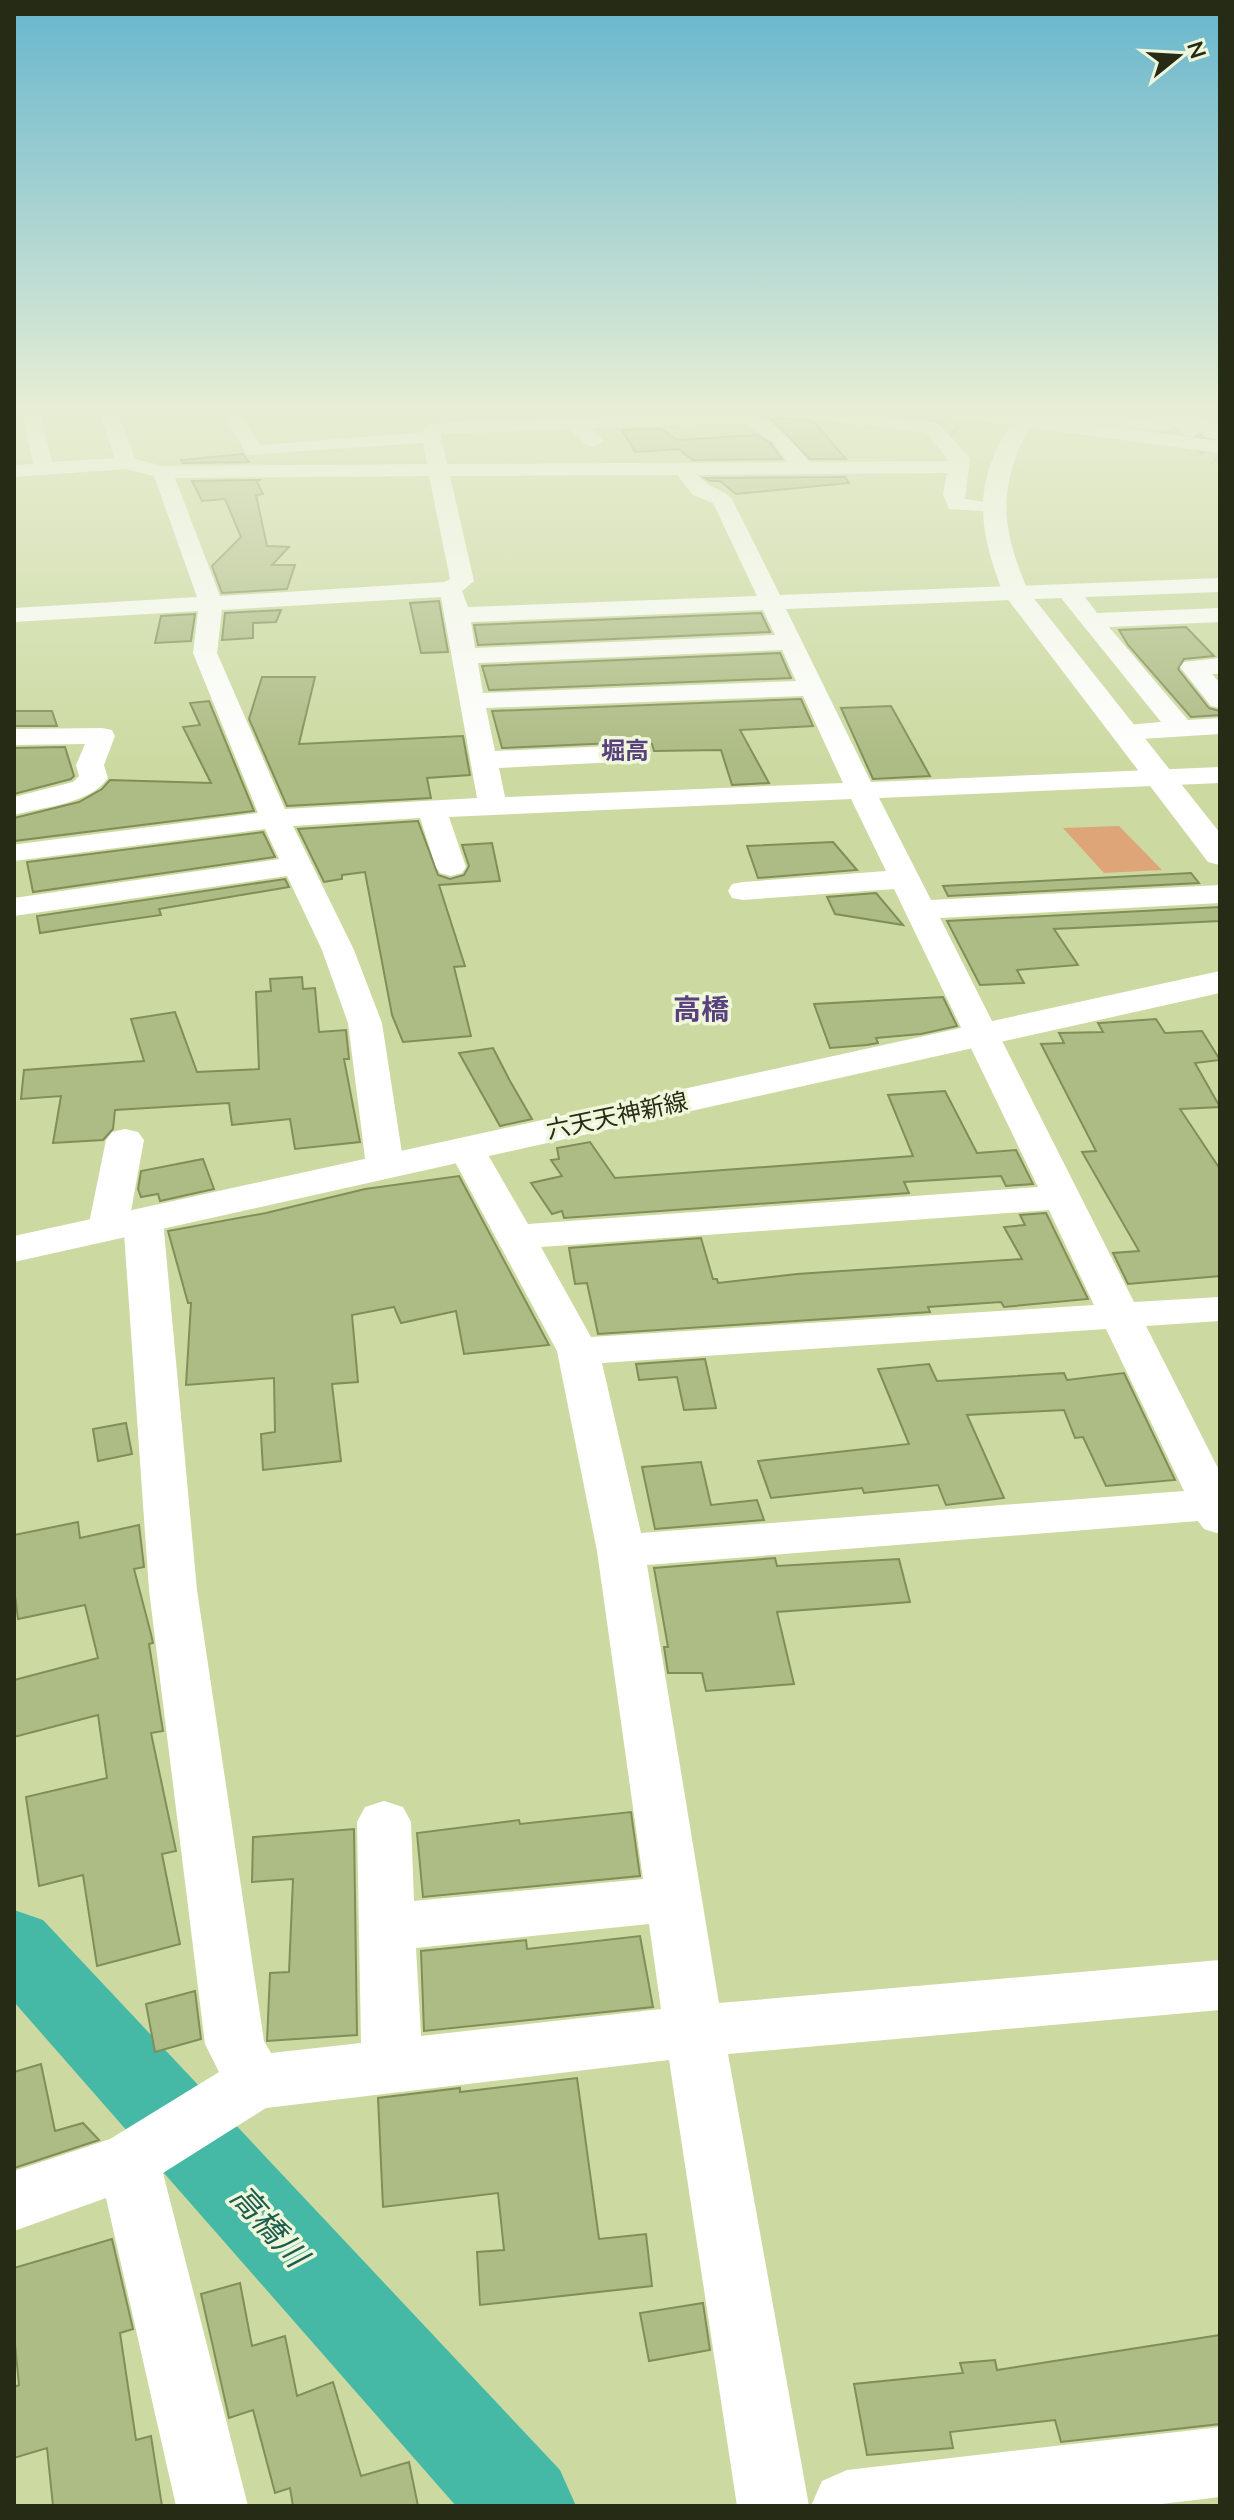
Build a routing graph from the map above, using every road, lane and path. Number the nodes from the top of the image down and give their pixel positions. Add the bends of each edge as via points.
1 (183, 526) edge
2 (450, 526) edge
3 (735, 526) edge
4 (994, 526) edge
5 (1220, 585) edge
6 (450, 589) junction
7 (1067, 591) junction
8 (1016, 593) junction
9 (211, 603) junction
10 (773, 603) junction
11 (14, 615) edge
12 (458, 615) junction
13 (1220, 615) edge
14 (1149, 618) junction
15 (1092, 620) junction
16 (792, 642) junction
17 (464, 656) junction
18 (1220, 666) edge
19 (1193, 667) junction
20 (813, 688) junction
21 (1220, 700) edge
22 (471, 701) junction
23 (1220, 726) edge
24 (1180, 728) junction
25 (1125, 732) junction
26 (14, 737) edge
27 (637, 753) dead end
28 (483, 760) junction
29 (1219, 776) edge
30 (1162, 778) junction
31 (861, 790) junction
32 (14, 806) edge
33 (493, 807) junction
34 (432, 809) junction
35 (275, 819) junction
36 (19, 853) dead end
37 (1220, 855) edge
38 (298, 865) junction
39 (451, 867) dead end
40 (905, 879) junction
41 (743, 891) dead end
42 (1220, 894) edge
43 (14, 907) edge
44 (920, 910) junction
45 (1220, 982) edge
46 (983, 1036) junction
47 (125, 1140) dead end
48 (467, 1149) junction
49 (385, 1166) junction
50 (1063, 1197) junction
51 (125, 1224) junction
52 (516, 1237) junction
53 (14, 1249) edge
54 (1220, 1309) edge
55 (1122, 1316) junction
56 (578, 1351) junction
57 (1217, 1511) edge
58 (621, 1551) junction
59 (384, 1822) dead end
60 (674, 1899) junction
61 (387, 1927) junction
62 (1220, 1985) edge
63 (694, 2031) junction
64 (392, 2066) junction
65 (255, 2082) junction
66 (129, 2161) junction
67 (14, 2201) edge
68 (1220, 2462) edge
69 (212, 2506) edge
70 (773, 2506) edge
71 (847, 2506) edge

1 - 9 street
2 - 6 street via 462,581
3 - 10 street
4 - 8 main road via 1000,557
5 - 7 street
6 - 9 street
6 - 12 street
7 - 8 street
7 - 15 street
8 - 10 street
8 - 25 main road
9 - 11 street
9 - 35 street via 205,653
10 - 12 street
10 - 16 street
12 - 17 street
13 - 14 street
14 - 15 street
14 - 19 street
15 - 24 street
16 - 17 street
16 - 20 street
17 - 22 street
18 - 19 street
19 - 21 street
20 - 22 street
20 - 31 street
22 - 28 street
23 - 24 street
24 - 25 street
25 - 30 main road
26 - 32 street via 102,736 90,765 94,778 83,788
27 - 28 street
28 - 33 street
29 - 30 street
30 - 31 street
30 - 37 main road
31 - 33 street
31 - 40 street
33 - 34 street
34 - 35 street
34 - 39 street
35 - 36 street
35 - 38 street
38 - 43 street
38 - 49 street via 365,1023
40 - 41 street
40 - 44 street
42 - 44 street
44 - 46 street
45 - 46 main road, 六天天神新線
46 - 48 main road, 六天天神新線
46 - 50 street
47 - 51 street
48 - 49 main road, 六天天神新線
48 - 52 street
49 - 51 main road, 六天天神新線
50 - 52 street
50 - 55 street
51 - 53 main road, 六天天神新線
51 - 65 street via 235,2044
52 - 56 street
54 - 55 street
55 - 56 street
55 - 57 street
56 - 58 street
57 - 58 street
58 - 60 street
59 - 61 street
60 - 61 street
60 - 63 street
61 - 64 street
62 - 63 street
63 - 64 street
63 - 70 street
64 - 65 street
65 - 66 street
66 - 67 street
66 - 69 street
68 - 71 street

